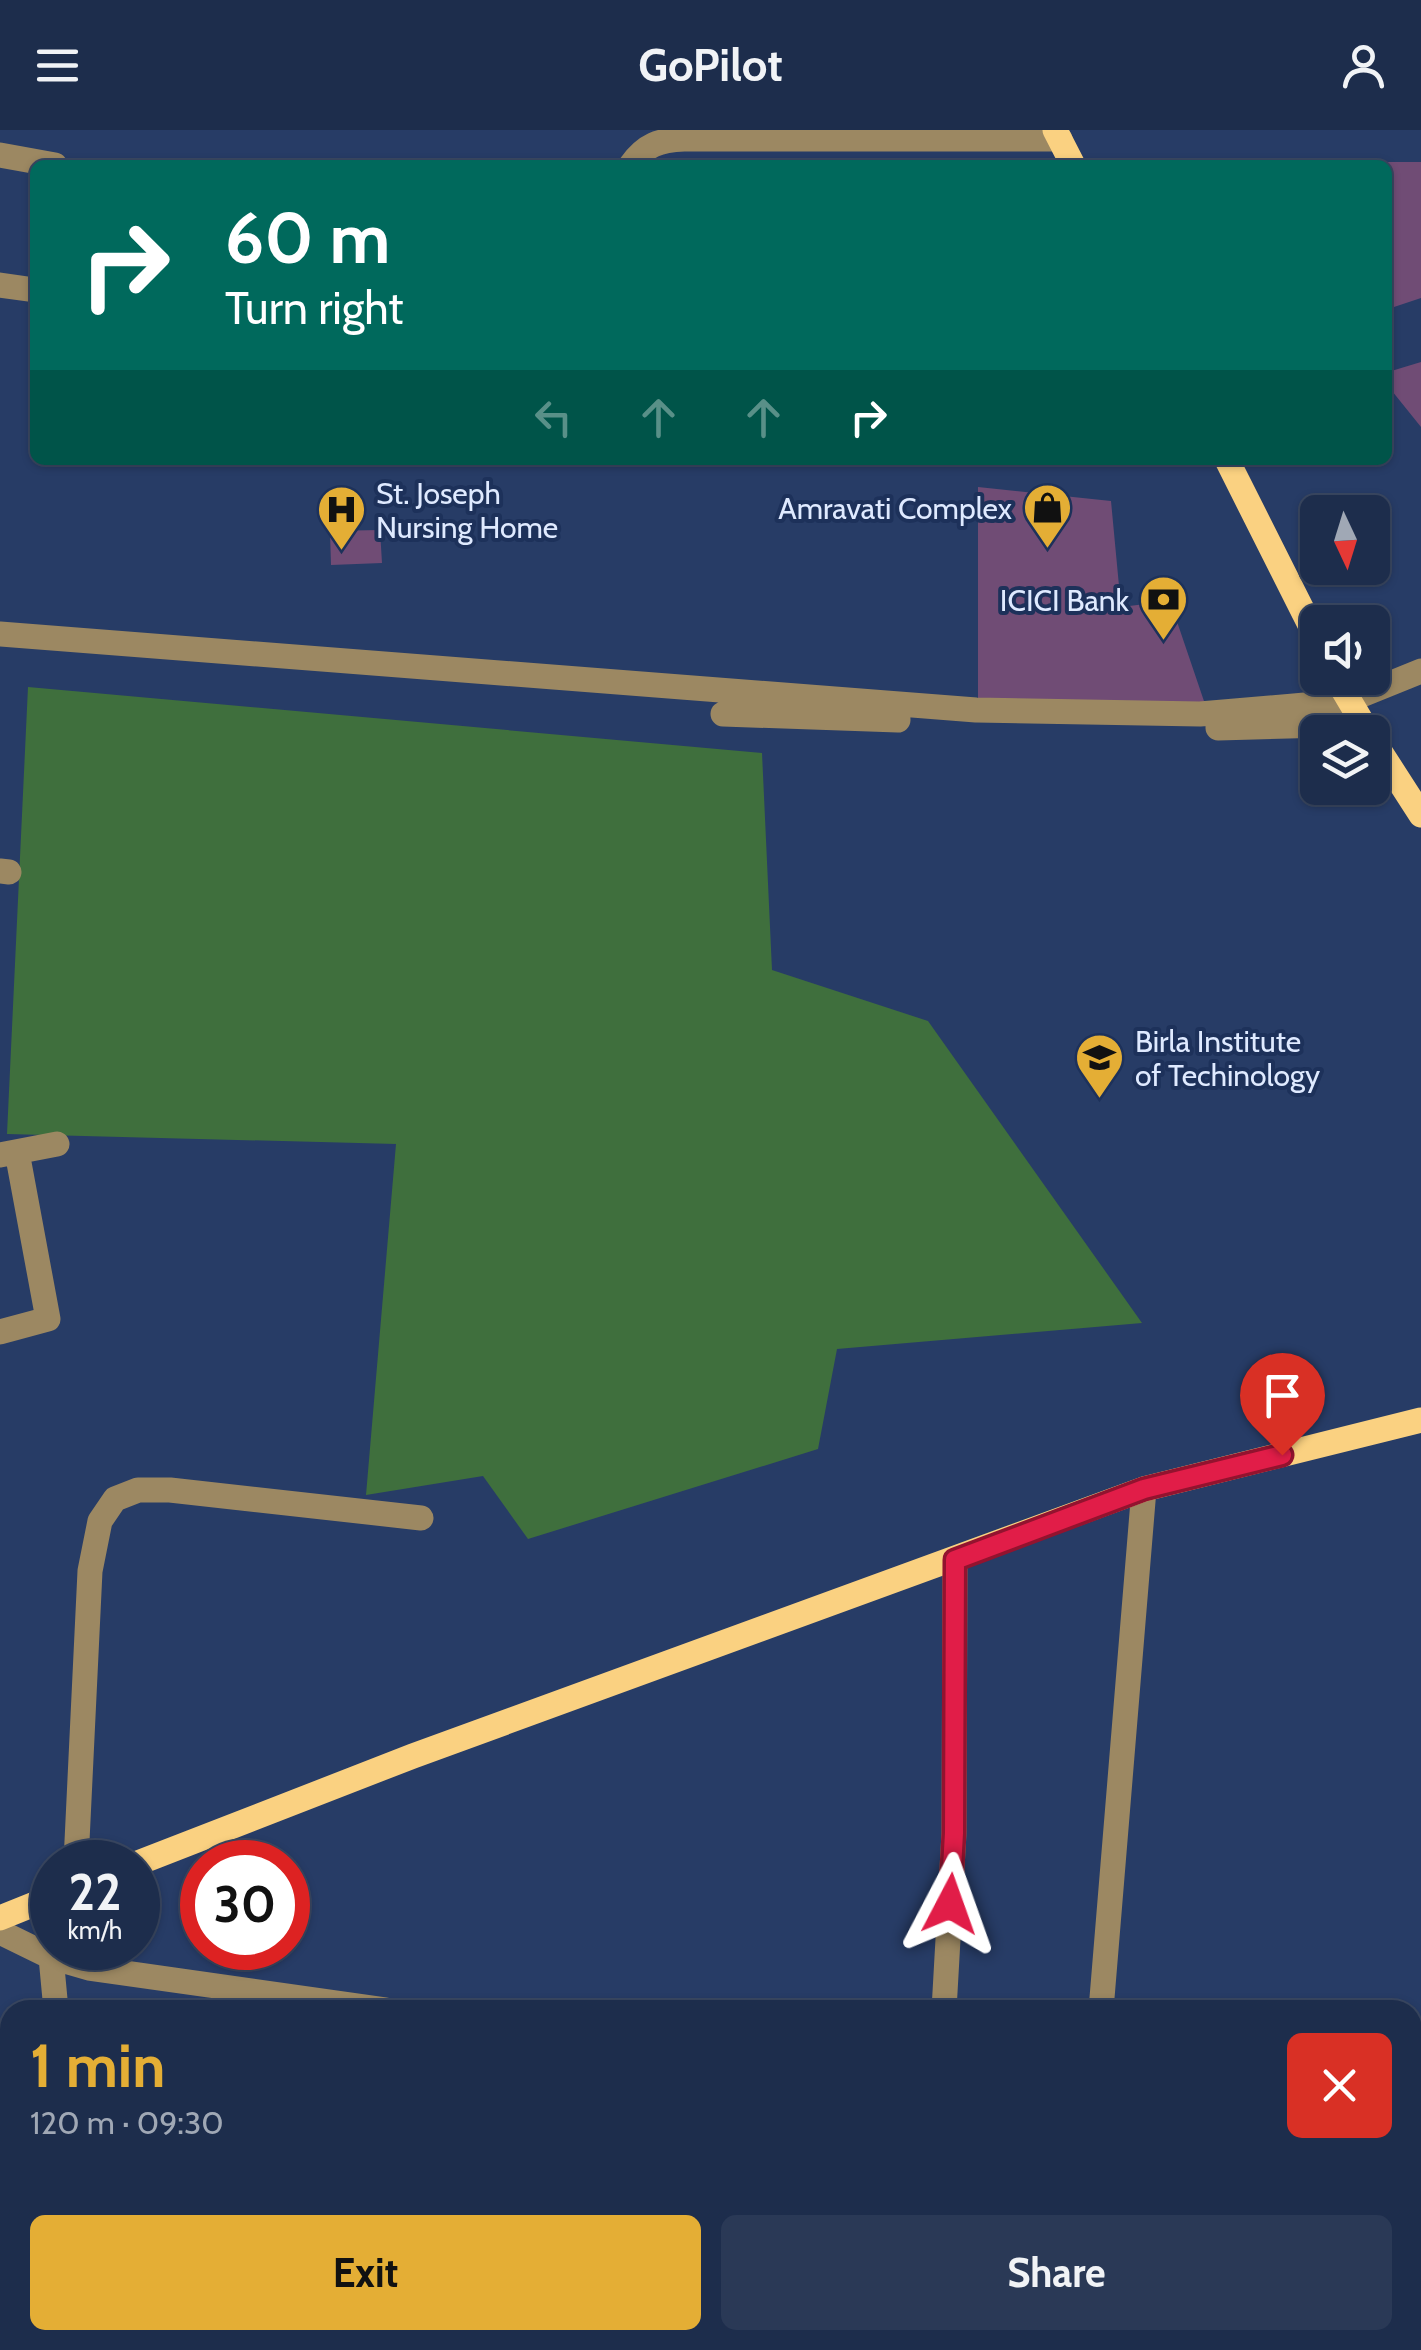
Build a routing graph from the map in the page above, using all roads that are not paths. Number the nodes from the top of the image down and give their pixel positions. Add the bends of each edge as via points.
1 (1057, 135) edge
2 (0, 155) edge
3 (30, 160) edge
4 (634, 160) edge
5 (1070, 160) edge
6 (0, 285) edge
7 (30, 289) edge
8 (1229, 465) edge
9 (1300, 606) edge
10 (0, 634) edge
11 (1421, 672) edge
12 (1390, 679) edge
13 (1308, 695) edge
14 (723, 714) dead end
15 (1300, 731) edge
16 (1390, 766) edge
17 (1421, 815) edge
18 (57, 1144) dead end
19 (8, 1153) edge
20 (0, 1332) edge
21 (1421, 1420) edge
22 (1144, 1489) junction
23 (422, 1518) dead end
24 (955, 1560) junction
25 (77, 1840) edge
26 (160, 1855) edge
27 (30, 1906) edge
28 (0, 1918) edge
29 (0, 1932) edge
30 (30, 1946) edge
31 (52, 1970) edge
32 (103, 1970) edge
33 (55, 2000) edge
34 (315, 2000) edge
35 (945, 2000) edge
36 (1101, 2000) edge

1 - 4 street via 663,140
1 - 5 main road
2 - 3 street
6 - 7 street
8 - 9 main road
10 - 13 street via 976,710 1200,714
11 - 12 street
14 - 15 street
16 - 17 main road
18 - 19 street
19 - 20 street via 48,1319
21 - 22 main road
22 - 24 main road
22 - 36 street
23 - 25 street via 170,1490 138,1490 115,1499 100,1520 90,1571
24 - 26 main road
24 - 35 street via 954,1833
27 - 28 main road
29 - 30 street
31 - 33 street
32 - 34 street

